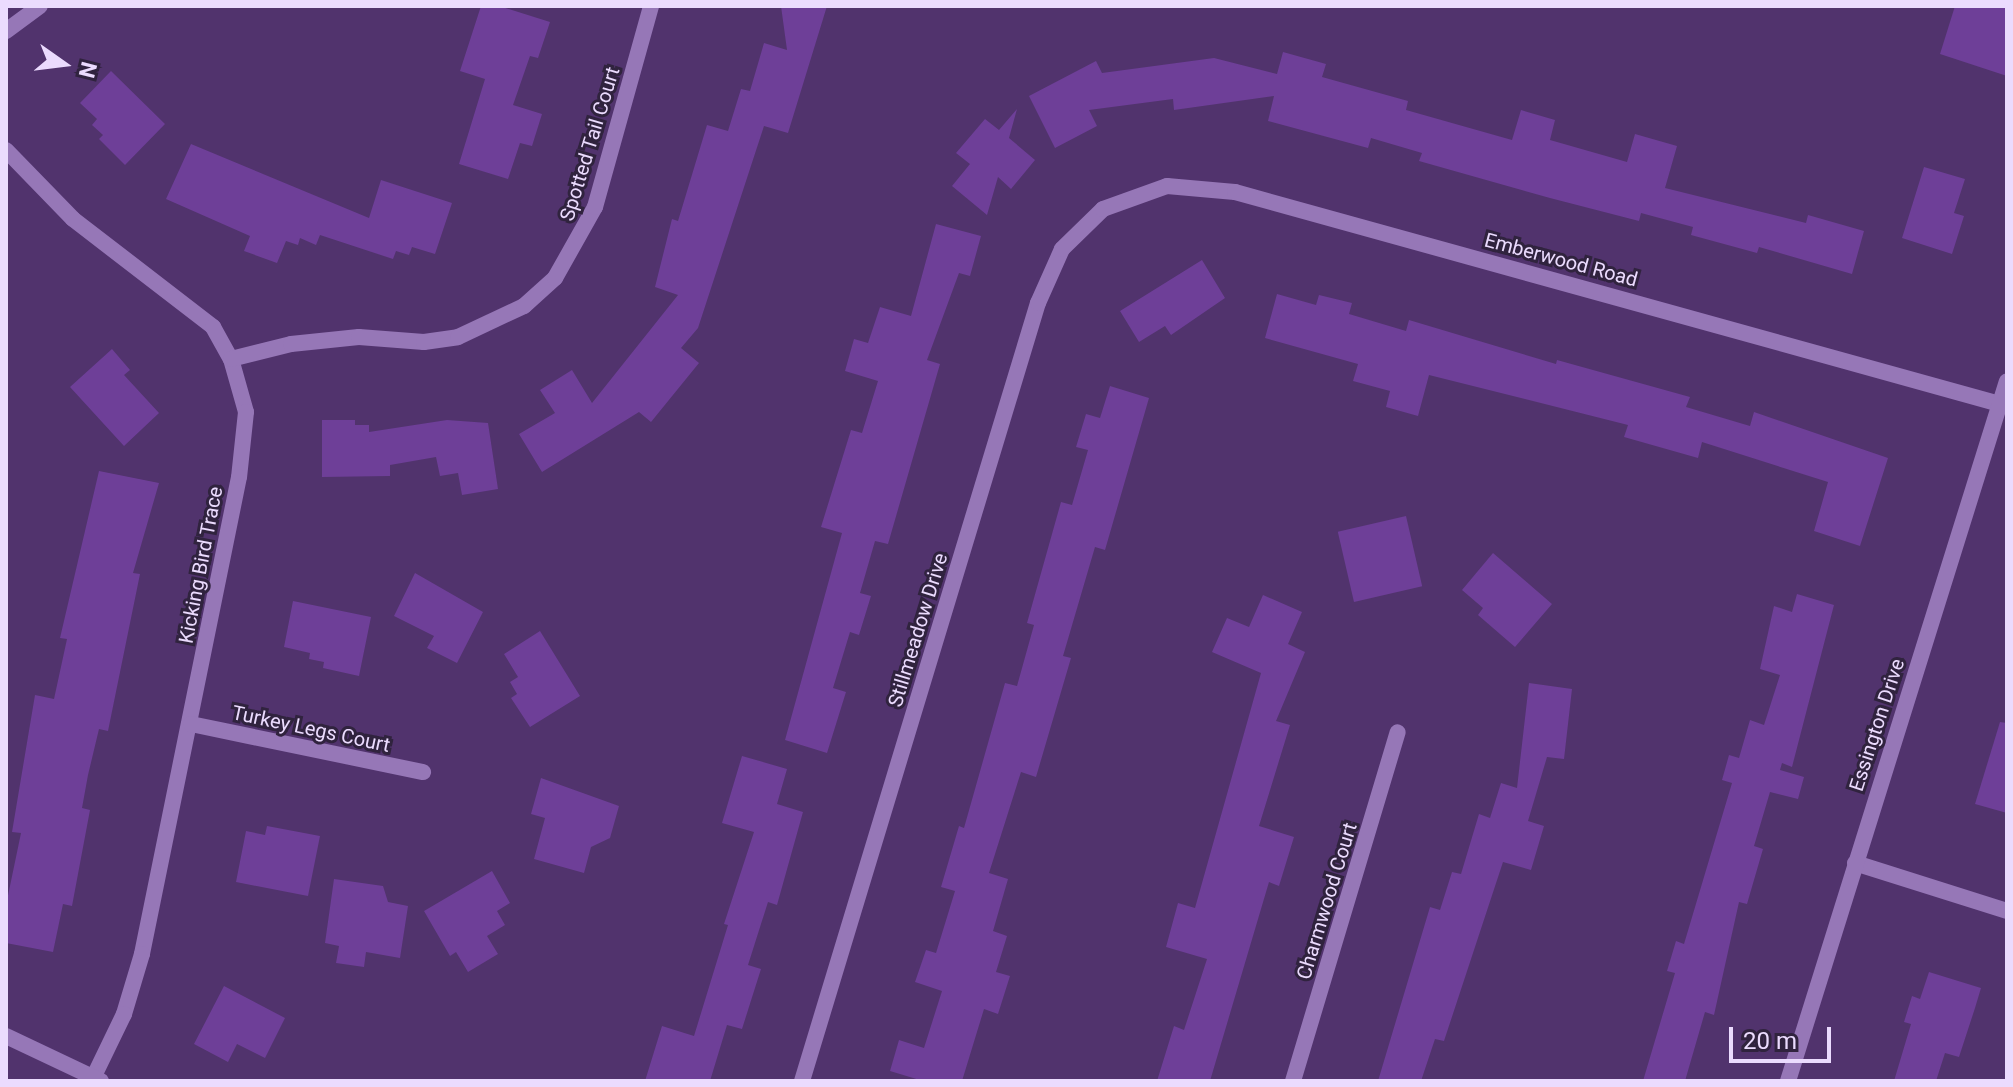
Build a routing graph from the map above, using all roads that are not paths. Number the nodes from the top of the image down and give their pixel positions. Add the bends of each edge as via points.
1 (40, 6) edge
2 (651, 6) edge
3 (6, 31) edge
4 (6, 150) edge
5 (1103, 209) joint
6 (231, 359) junction
7 (2007, 381) edge
8 (2003, 405) edge
9 (191, 724) junction
10 (1398, 732) dead end
11 (423, 772) dead end
12 (1855, 863) junction
13 (2007, 911) edge
14 (6, 1036) edge
15 (97, 1078) edge
16 (802, 1081) edge
17 (1293, 1081) edge
18 (1788, 1081) edge

1 - 3 street
2 - 6 street, Spotted Tail Court via 595,207 555,278 524,306 458,337 424,342 359,337 291,344
4 - 6 street, Kicking Bird Trace via 101,242 200,314
5 - 8 street, Emberwood Road via 1167,186 1235,192
5 - 16 street, Stillmeadow Drive via 1062,249 1038,303
6 - 9 street, Kicking Bird Trace via 247,434
7 - 8 street, Essington Drive
8 - 12 street, Essington Drive
9 - 11 street, Turkey Legs Court
9 - 15 street, Kicking Bird Trace via 142,954
10 - 17 street, Charmwood Court
12 - 13 street
12 - 18 street, Essington Drive
14 - 15 street

